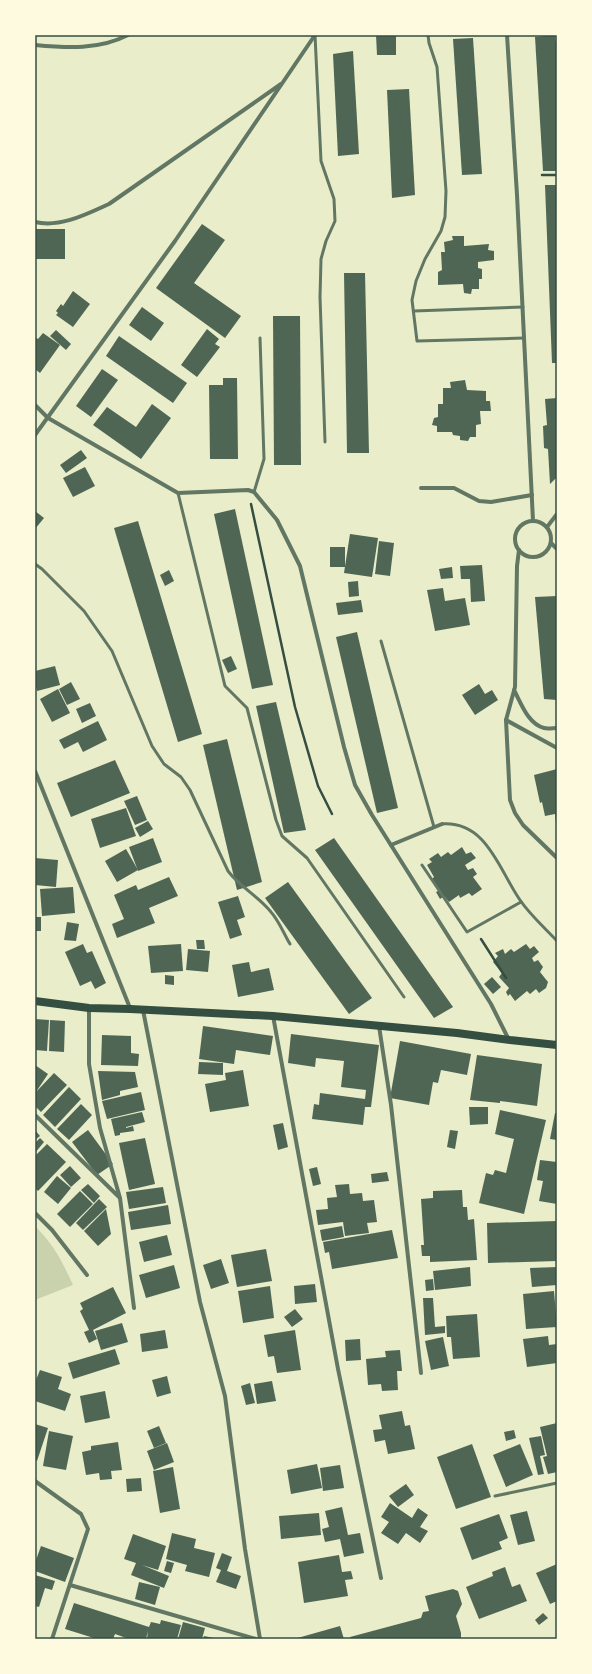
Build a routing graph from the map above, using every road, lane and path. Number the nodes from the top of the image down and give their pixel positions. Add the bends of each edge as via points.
1 (128, 35) edge
2 (315, 35) edge
3 (428, 35) edge
4 (507, 35) edge
5 (35, 45) edge
6 (283, 82) junction
7 (542, 175) dead end
8 (557, 175) edge
9 (35, 222) edge
10 (523, 307) junction
11 (414, 311) junction
12 (260, 338) dead end
13 (524, 338) junction
14 (35, 405) edge
15 (48, 418) junction
16 (35, 435) edge
17 (325, 442) dead end
18 (421, 488) dead end
19 (248, 490) junction
20 (254, 492) junction
21 (178, 493) junction
22 (532, 495) junction
23 (557, 514) edge
24 (533, 521) junction
25 (547, 527) junction
26 (551, 543) junction
27 (557, 549) edge
28 (519, 550) junction
29 (35, 564) edge
30 (382, 641) dead end
31 (514, 690) junction
32 (506, 720) junction
33 (557, 728) edge
34 (557, 748) edge
35 (35, 771) edge
36 (332, 814) dead end
37 (442, 824) joint
38 (434, 827) junction
39 (391, 845) junction
40 (557, 858) edge
41 (422, 865) dead end
42 (521, 902) junction
43 (481, 939) dead end
44 (557, 941) edge
45 (290, 944) dead end
46 (506, 978) dead end
47 (404, 997) dead end
48 (35, 1002) edge
49 (89, 1008) junction
50 (130, 1009) junction
51 (143, 1010) junction
52 (273, 1016) junction
53 (379, 1026) junction
54 (510, 1040) junction
55 (557, 1045) edge
56 (35, 1115) edge
57 (120, 1198) junction
58 (35, 1213) edge
59 (87, 1275) dead end
60 (134, 1308) dead end
61 (421, 1373) dead end
62 (35, 1481) edge
63 (557, 1483) edge
64 (496, 1496) dead end
65 (381, 1578) dead end
66 (70, 1585) junction
67 (52, 1639) edge
68 (256, 1639) edge
69 (260, 1639) edge

1 - 5 street via 88,48
2 - 6 street
2 - 17 lane via 321,161 334,199 335,221 321,259
3 - 11 lane via 437,67 446,191 445,217 441,231 416,281 412,300
4 - 10 street
6 - 9 street via 109,204 80,217 46,224
6 - 15 street via 175,241
7 - 8 path
10 - 11 lane
10 - 13 street
11 - 13 lane via 417,341
12 - 20 lane via 264,459
13 - 22 street
14 - 15 street
15 - 16 street
15 - 21 street
18 - 22 street via 454,488 480,501 491,502
19 - 20 street
19 - 21 street
19 - 36 path via 295,707 318,786
20 - 39 street via 277,520 300,566 355,785
21 - 47 lane via 225,686 247,708 282,836 307,858
22 - 24 street
23 - 25 street
24 - 25 street
24 - 28 street via 522,524 516,533 516,545
25 - 26 street
26 - 27 street
26 - 28 street via 549,549 540,556 528,556
28 - 31 street
29 - 45 lane via 84,611 112,651 152,746 164,764 181,777 190,790 228,871 237,883 253,893 272,912
30 - 38 lane
31 - 32 street
31 - 33 street via 527,716 535,724 544,728
32 - 34 street
32 - 40 street via 510,800 515,814 522,825
35 - 50 street
37 - 38 street
37 - 42 lane via 452,823 478,835 490,848
38 - 39 street
39 - 54 street via 491,1004
41 - 42 lane via 467,932
42 - 44 lane
43 - 46 path
48 - 49 main road
49 - 50 main road
49 - 57 street via 89,1064 99,1121
50 - 51 main road
51 - 52 main road
51 - 69 street via 200,1302 225,1396
52 - 53 main road
52 - 65 street via 338,1370
53 - 54 main road
53 - 61 street via 391,1105
54 - 55 main road
56 - 57 street
57 - 60 street
58 - 59 street via 52,1230
62 - 66 street via 81,1514 88,1529
63 - 64 lane
66 - 67 street
66 - 68 street

